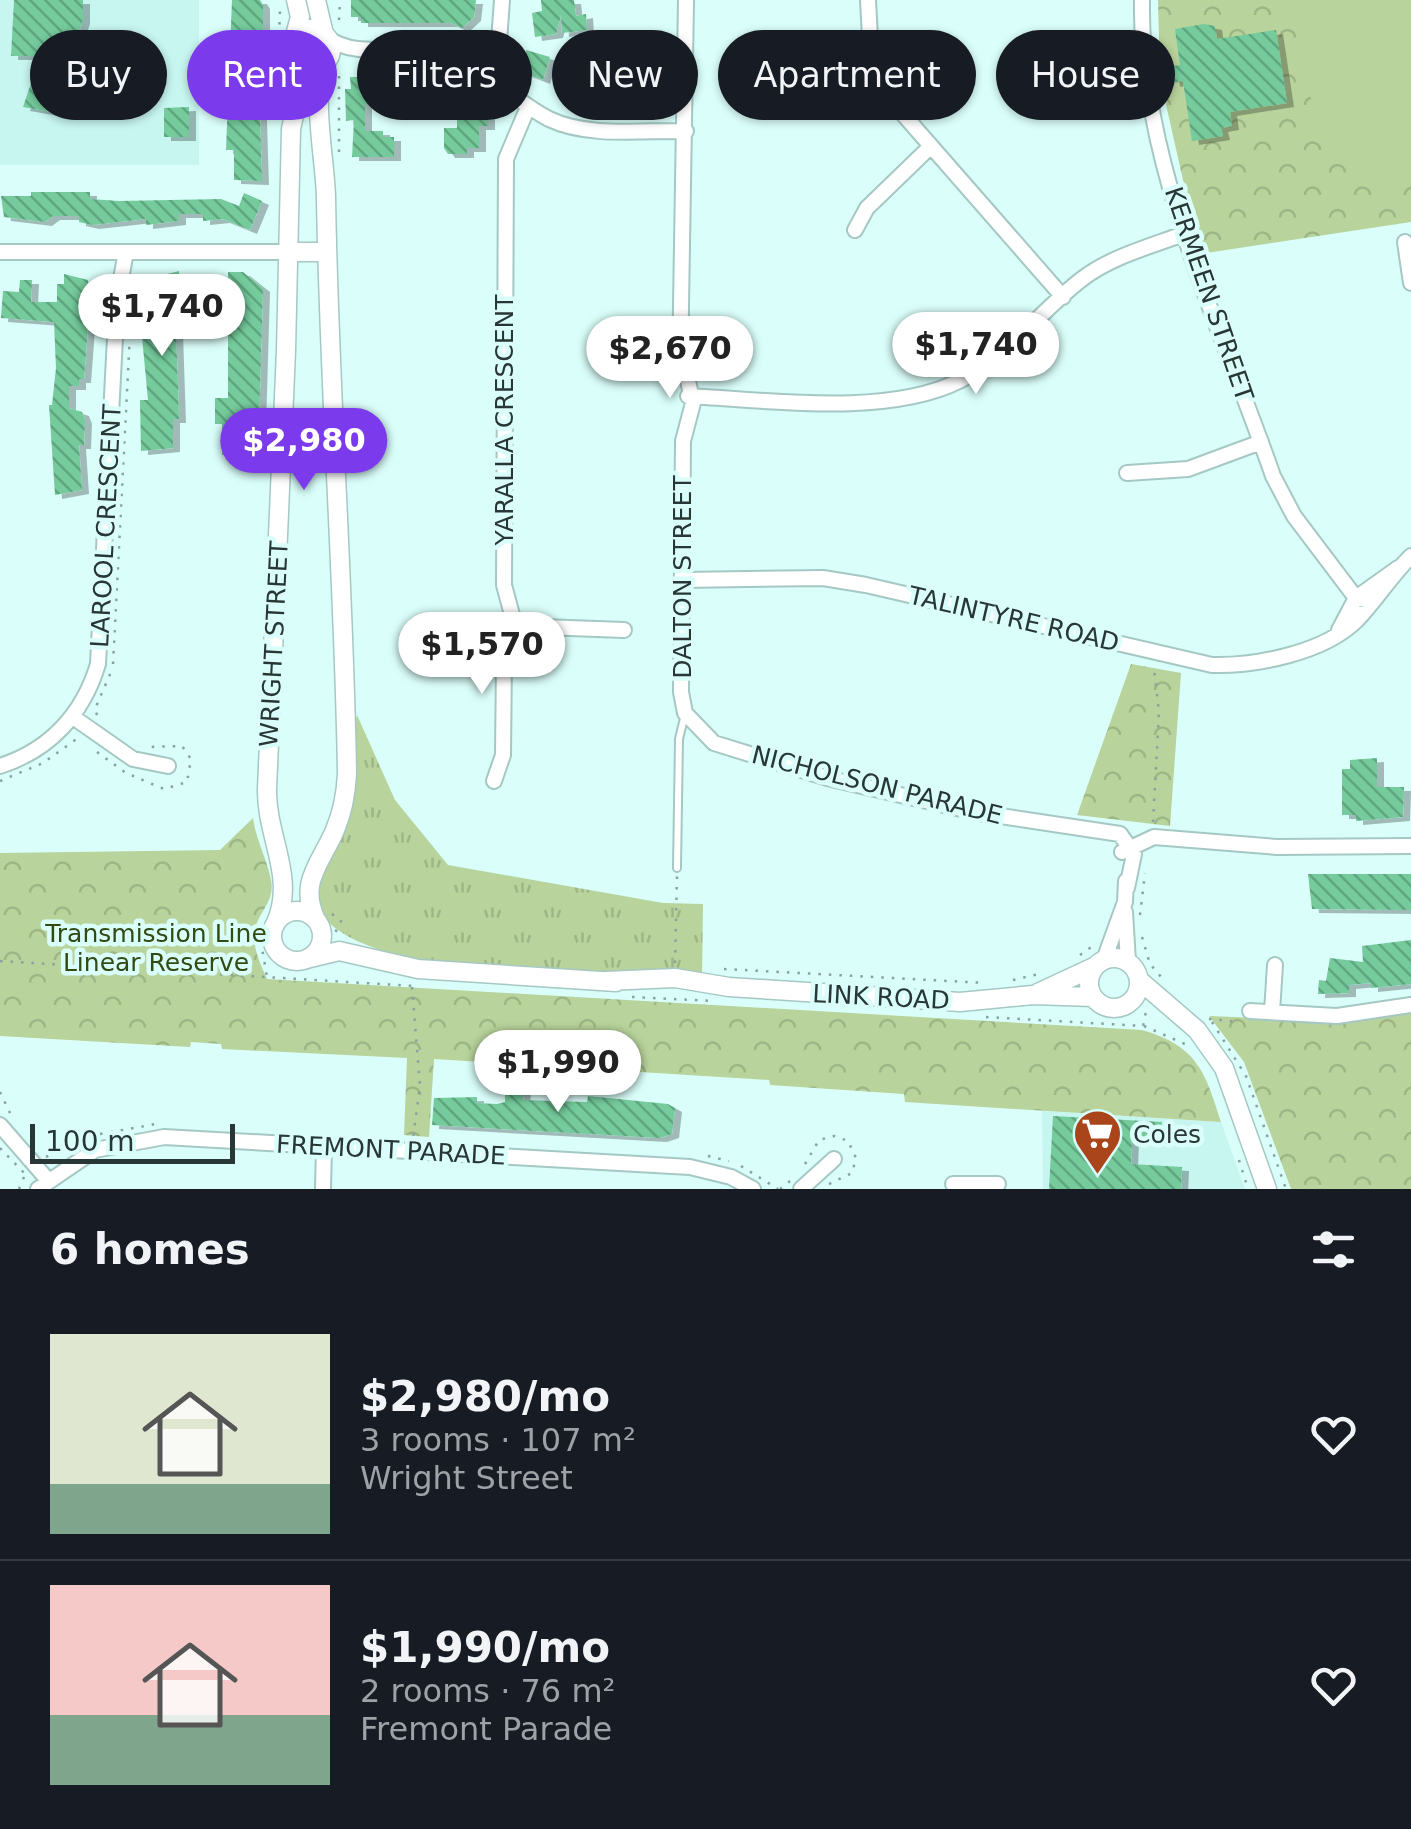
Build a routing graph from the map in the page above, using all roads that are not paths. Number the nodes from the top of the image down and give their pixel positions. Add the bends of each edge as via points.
1 (502, 0) edge
2 (686, 0) edge
3 (868, 0) edge
4 (1142, 0) edge
5 (500, 30) edge
6 (1143, 30) edge
7 (532, 109) edge
8 (292, 120) edge
9 (321, 120) edge
10 (521, 120) edge
11 (1155, 120) edge
12 (686, 131) junction
13 (928, 148) junction
14 (855, 230) dead end
15 (1186, 233) junction
16 (1405, 242) dead end
17 (0, 252) edge
18 (119, 252) junction
19 (288, 252) junction
20 (326, 252) junction
21 (1411, 283) edge
22 (1062, 296) junction
23 (689, 399) junction
24 (1261, 442) junction
25 (1127, 472) dead end
26 (1409, 559) edge
27 (682, 580) junction
28 (1363, 596) junction
29 (515, 626) junction
30 (624, 630) dead end
31 (685, 712) junction
32 (73, 717) junction
33 (0, 766) edge
34 (168, 766) dead end
35 (494, 781) dead end
36 (1411, 846) edge
37 (1128, 849) junction
38 (677, 868) road end
39 (1126, 895) junction
40 (320, 916) junction
41 (269, 922) junction
42 (332, 943) junction
43 (306, 959) junction
44 (1128, 962) junction
45 (1100, 963) junction
46 (1275, 965) dead end
47 (1139, 980) junction
48 (1033, 995) junction
49 (1093, 997) junction
50 (1127, 1005) junction
51 (1411, 1005) edge
52 (1172, 1011) junction
53 (1250, 1011) dead end
54 (1272, 1012) junction
55 (6, 1122) edge
56 (324, 1146) junction
57 (834, 1159) dead end
58 (42, 1184) edge
59 (953, 1184) dead end
60 (998, 1184) dead end
61 (974, 1186) edge
62 (323, 1189) edge
63 (753, 1189) edge
64 (801, 1189) edge
65 (1267, 1189) edge

1 - 5 street
2 - 12 street, DALTON STREET
3 - 13 street via 873,52 888,98
4 - 6 street, KERMEEN STREET
7 - 12 street via 571,127
8 - 19 street, WRIGHT STREET
9 - 20 street
10 - 29 street, YARALLA CRESCENT via 505,182 504,584
11 - 15 street, KERMEEN STREET
12 - 23 street, DALTON STREET via 683,358
13 - 14 street via 867,208
13 - 22 street
15 - 22 street via 1114,260
15 - 24 street, KERMEEN STREET
16 - 21 street
17 - 18 street
18 - 19 street
18 - 32 street, LAROOL CRESCENT via 110,301 100,650
19 - 20 street
19 - 41 street, WRIGHT STREET via 267,789 268,825 286,884
20 - 40 street via 347,774 341,815 309,882 309,902
22 - 23 street via 994,358 937,391 884,400
23 - 27 street, DALTON STREET
24 - 25 street via 1188,469
24 - 28 street, KERMEEN STREET via 1294,516
26 - 28 street, TALINTYRE ROAD via 1382,593
27 - 28 street, TALINTYRE ROAD via 824,578 1212,665 1266,661 1323,641 1360,618
27 - 31 street, DALTON STREET
29 - 30 street
29 - 35 street via 504,659 504,756
31 - 37 street, NICHOLSON PARADE via 714,743 827,778 1082,830
31 - 38 lane
32 - 33 street, LAROOL CRESCENT via 32,753
32 - 34 street via 133,760
36 - 37 street via 1277,847 1148,838
37 - 39 street
39 - 44 street
39 - 45 street
40 - 41 street via 294,912
40 - 42 street, LINK ROAD
40 - 43 street via 321,944
41 - 43 street via 277,951 288,960
42 - 43 street
42 - 48 street, LINK ROAD via 418,969 674,989 960,1002
44 - 45 street
44 - 47 street
45 - 48 street, LINK ROAD
45 - 49 street via 1088,981
46 - 54 street
47 - 50 street
47 - 52 street
48 - 49 street, LINK ROAD
49 - 50 street via 1105,1007
50 - 52 street
51 - 54 street via 1337,1016
52 - 65 street via 1224,1068
53 - 54 street
55 - 58 street
56 - 58 street, FREMONT PARADE via 135,1139 95,1150
56 - 62 street
56 - 63 street, FREMONT PARADE via 690,1168
57 - 64 street
59 - 61 street
60 - 61 street

